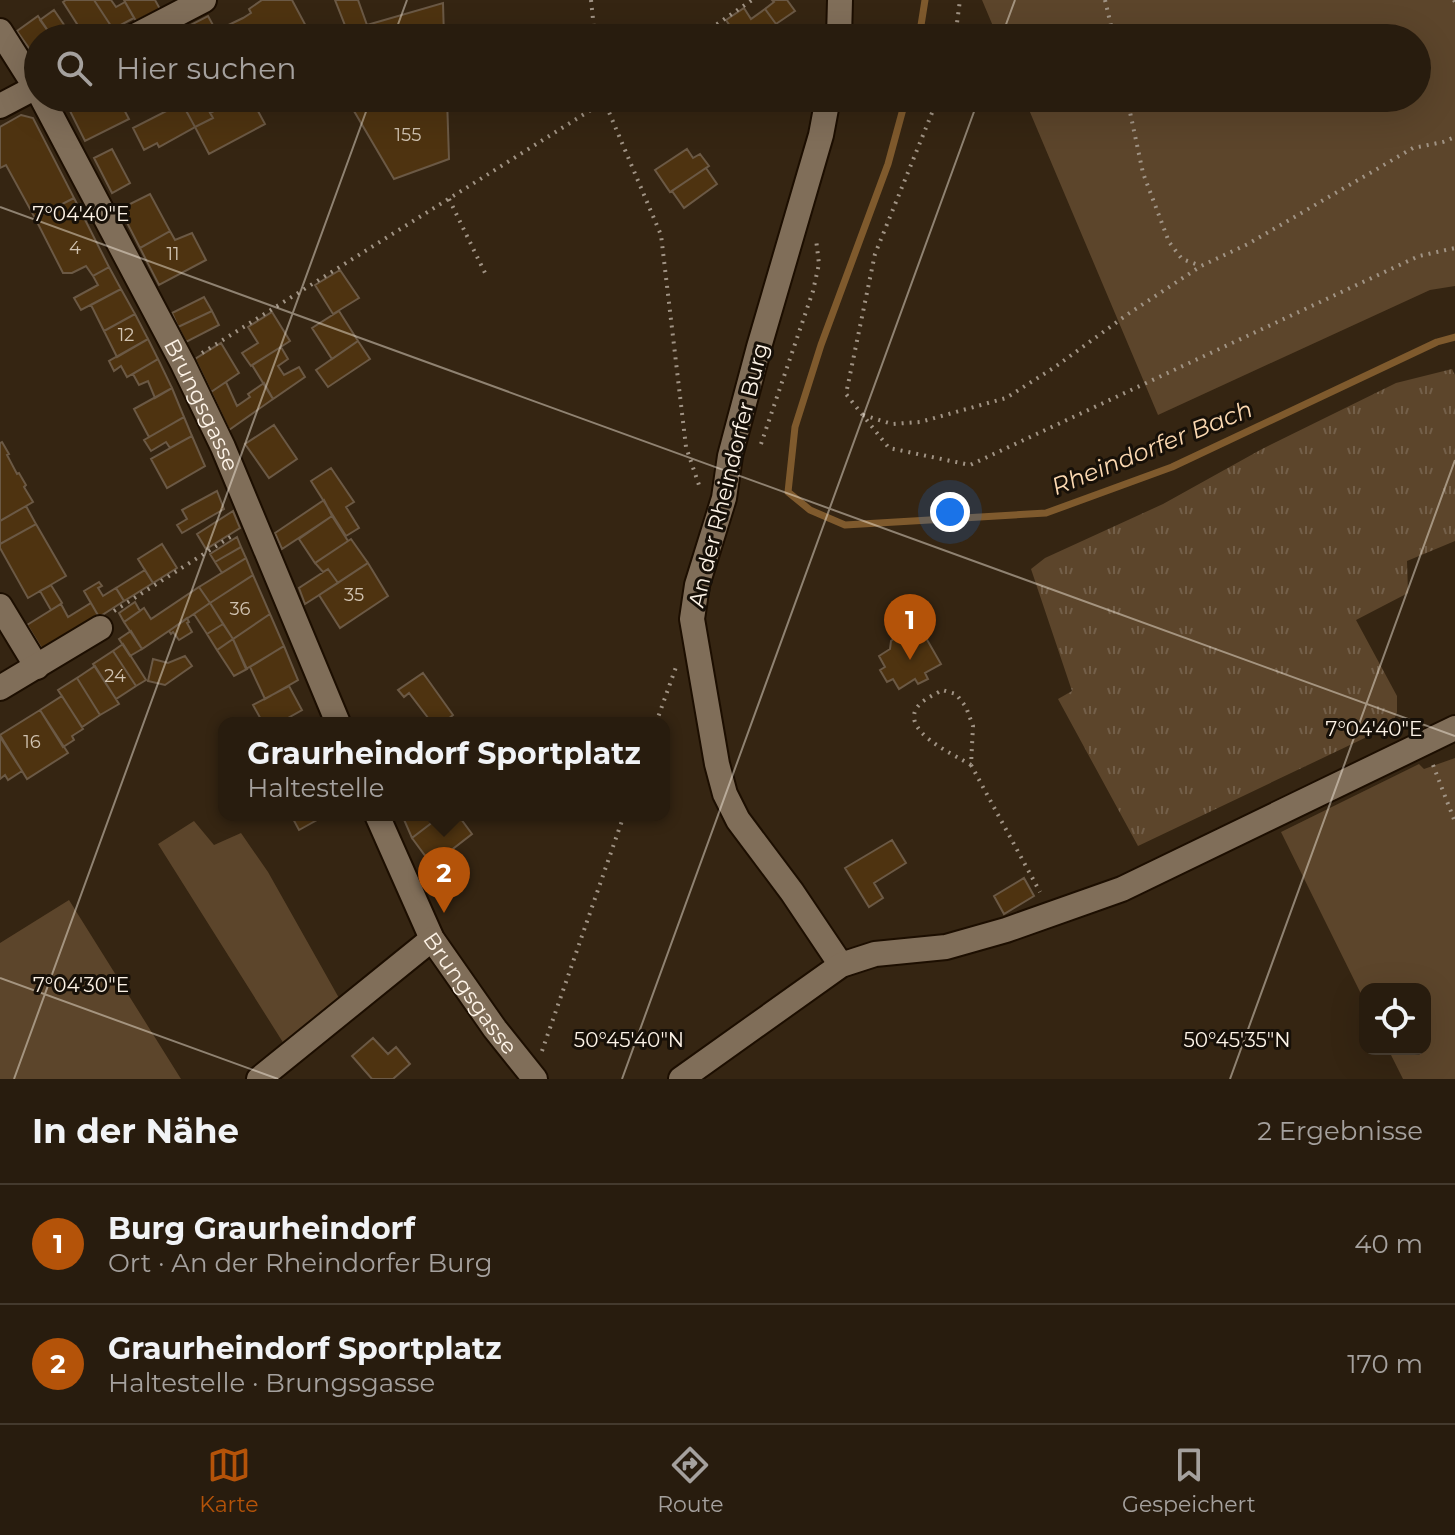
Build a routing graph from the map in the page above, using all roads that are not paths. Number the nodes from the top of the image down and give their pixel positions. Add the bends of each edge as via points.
1 (204, 0) edge
2 (840, 0) edge
3 (158, 24) edge
4 (839, 24) edge
5 (0, 31) edge
6 (24, 68) edge
7 (24, 96) edge
8 (0, 106) edge
9 (50, 112) edge
10 (825, 112) edge
11 (2, 613) edge
12 (100, 628) road end
13 (37, 667) junction
14 (0, 688) edge
15 (336, 717) edge
16 (1455, 728) edge
17 (380, 821) edge
18 (432, 939) junction
19 (841, 965) junction
20 (534, 1078) edge
21 (259, 1079) edge
22 (681, 1079) edge

1 - 3 street
2 - 4 street
5 - 6 street, Brungsgasse
7 - 8 street
9 - 15 street, Brungsgasse via 223,447
10 - 19 street, An der Rheindorfer Burg via 737,429 692,619 725,794
11 - 13 street
12 - 13 street
13 - 14 street
16 - 19 street via 1122,889 946,947 875,954
17 - 18 street, Brungsgasse
18 - 20 street, Brungsgasse
18 - 21 street
19 - 22 street

